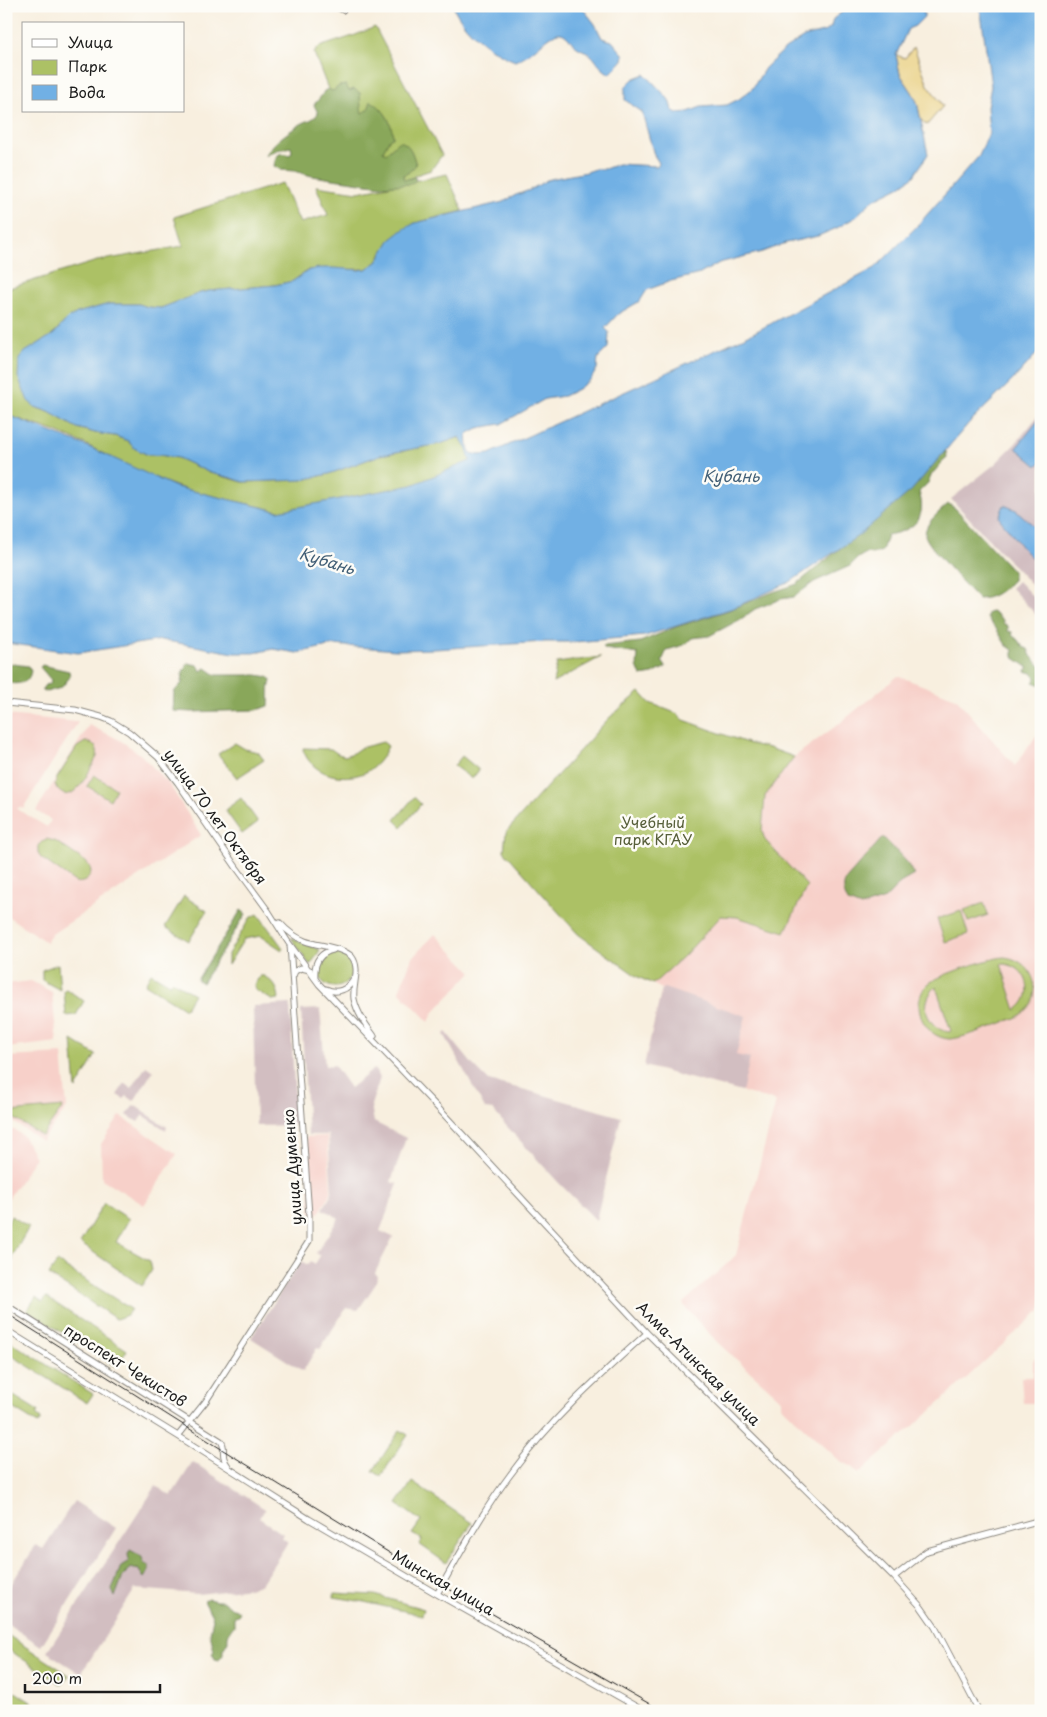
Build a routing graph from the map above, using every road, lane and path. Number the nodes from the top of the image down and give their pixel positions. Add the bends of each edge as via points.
1 (335, 6) edge
2 (343, 10) dead end
3 (6, 703) edge
4 (269, 912) junction
5 (292, 934) junction
6 (289, 943) junction
7 (338, 950) junction
8 (310, 970) junction
9 (356, 974) junction
10 (293, 976) junction
11 (315, 977) junction
12 (324, 988) junction
13 (381, 1048) junction
14 (6, 1305) edge
15 (6, 1330) edge
16 (647, 1333) junction
17 (190, 1422) junction
18 (178, 1436) junction
19 (202, 1451) junction
20 (223, 1453) junction
21 (234, 1471) junction
22 (1041, 1520) edge
23 (894, 1577) junction
24 (437, 1594) junction
25 (644, 1711) edge
26 (979, 1711) edge

1 - 2 main road
3 - 4 main road, улица 70 лет Октября via 91,714 111,721 144,743 173,776
4 - 5 main road, Алма-Атинская улица
4 - 6 main road, улица 70 лет Октября
5 - 6 main road via 288,937
5 - 7 main road, Алма-Атинская улица
6 - 8 main road, улица 70 лет Октября
6 - 10 main road, улица Думенко
7 - 9 main road, Алма-Атинская улица via 352,957
7 - 11 main road via 328,951 320,957 315,966
8 - 10 main road via 302,968
8 - 11 main road, улица 70 лет Октября
9 - 12 main road via 352,984 345,989 334,991
9 - 13 main road, Алма-Атинская улица via 353,990 356,1007
10 - 17 main road, улица Думенко via 309,1241
11 - 12 main road, Алма-Атинская улица
12 - 13 main road, Алма-Атинская улица
13 - 16 main road, Алма-Атинская улица
14 - 17 main road, проспект Чекистов
15 - 18 main road
16 - 23 main road, Алма-Атинская улица
16 - 24 main road via 549,1426 510,1474
17 - 18 main road, улица Думенко
17 - 20 main road, проспект Чекистов via 221,1441
18 - 19 main road
19 - 20 main road via 213,1455
19 - 21 main road
20 - 21 main road, проспект Чекистов via 223,1459
21 - 24 main road, Минская улица
22 - 23 main road via 927,1551
23 - 26 main road, Алма-Атинская улица via 928,1615
24 - 25 main road, Минская улица

